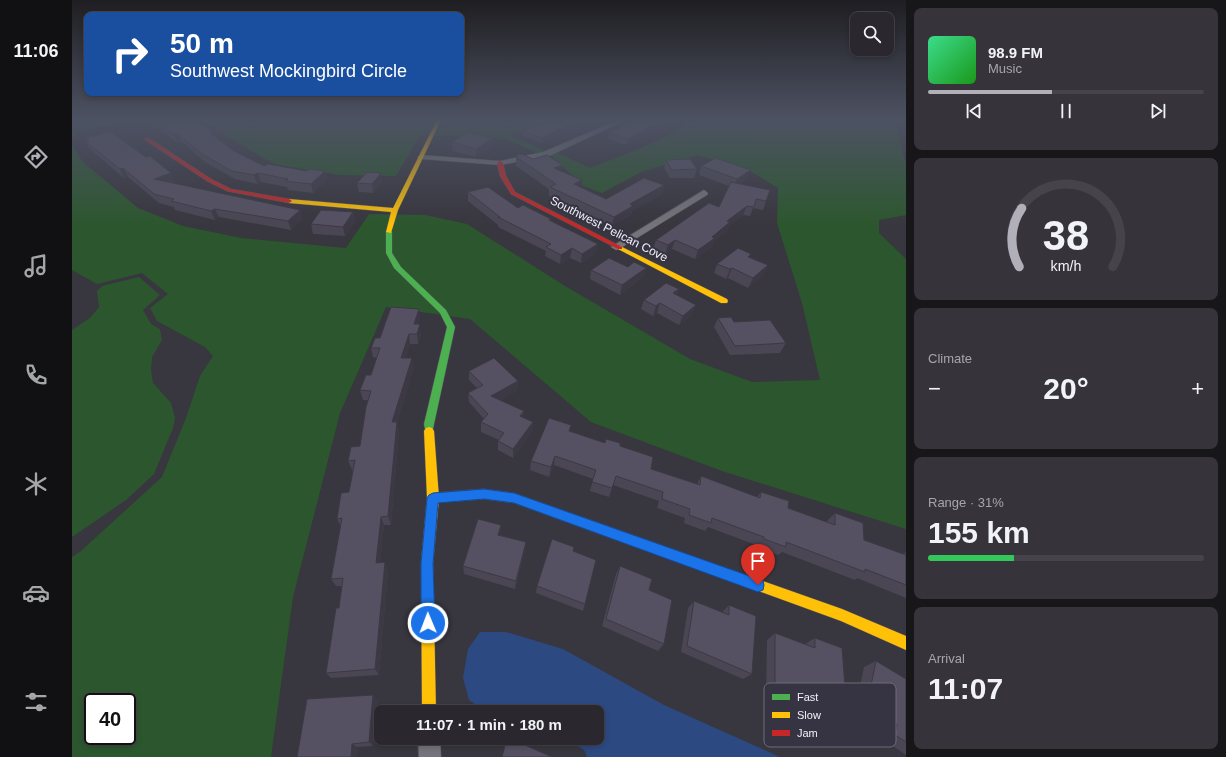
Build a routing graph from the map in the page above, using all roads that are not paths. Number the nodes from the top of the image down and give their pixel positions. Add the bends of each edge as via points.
1 (172, 155) edge
2 (541, 155) edge
3 (421, 157) joint
4 (500, 163) junction
5 (704, 193) dead end
6 (395, 210) junction
7 (616, 247) junction
8 (724, 301) dead end
9 (433, 498) junction
10 (906, 643) edge
11 (429, 705) edge
12 (430, 745) edge
13 (430, 757) edge

1 - 6 street via 229,190 297,203
2 - 4 street
3 - 4 street
3 - 6 street
4 - 7 street, Southwest Pelican Cove via 503,176 513,193
5 - 7 street
6 - 9 street via 389,234 389,253 398,268 443,312 451,327 429,424
7 - 8 street, Southwest Pelican Cove
9 - 10 street via 484,494 514,498 842,615
9 - 11 street via 427,564
12 - 13 street

